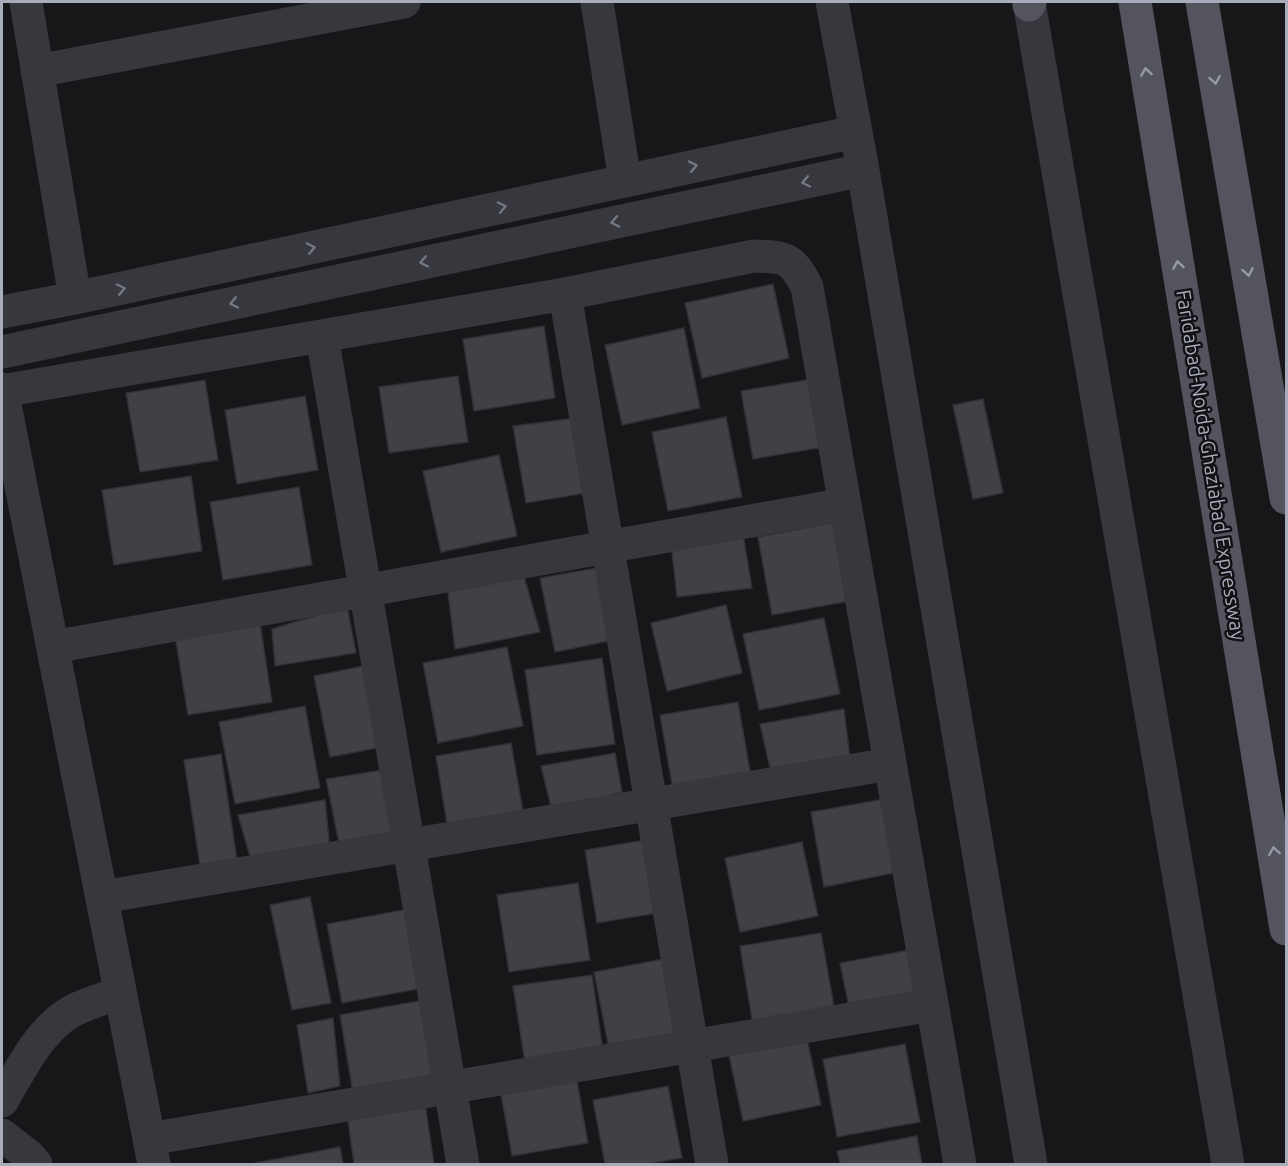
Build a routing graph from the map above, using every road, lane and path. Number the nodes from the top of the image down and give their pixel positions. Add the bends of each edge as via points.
1 (26, 2) edge
2 (404, 2) edge
3 (597, 2) edge
4 (832, 2) edge
5 (1135, 2) edge
6 (1202, 2) edge
7 (1029, 3) edge
8 (290, 12) edge
9 (37, 71) junction
10 (855, 132) junction
11 (863, 170) junction
12 (625, 181) junction
13 (565, 294) junction
14 (75, 298) junction
15 (2, 312) edge
16 (322, 336) junction
17 (2, 352) edge
18 (2, 390) edge
19 (1287, 498) edge
20 (845, 504) junction
21 (608, 547) junction
22 (365, 590) junction
23 (52, 647) junction
24 (890, 764) junction
25 (651, 804) junction
26 (408, 844) junction
27 (102, 897) junction
28 (1287, 929) edge
29 (120, 993) junction
30 (932, 1005) junction
31 (692, 1046) junction
32 (450, 1087) junction
33 (2, 1101) edge
34 (2, 1135) edge
35 (152, 1152) edge
36 (36, 1164) edge
37 (463, 1164) edge
38 (711, 1164) edge
39 (960, 1164) edge
40 (1032, 1164) edge
41 (1228, 1164) edge

1 - 9 street
2 - 8 street
3 - 12 street
4 - 10 street
28 -> 5 main road, Faridabad-Noida-Ghaziabad Expressway
6 -> 19 main road
7 - 41 street
8 - 9 street
9 - 14 street
10 - 11 street
12 -> 10 street
11 -> 17 street
11 - 40 street
14 -> 12 street
13 - 16 street
13 - 20 street via 754,256 781,257 797,268 807,287
13 - 21 street
14 - 15 street
16 - 18 street
16 - 22 street
18 - 23 street
20 - 21 street
20 - 24 street
21 - 22 street
21 - 25 street
22 - 23 street
22 - 26 street
23 - 27 street
24 - 25 street
24 - 30 street
25 - 26 street
25 - 31 street
26 - 27 street
26 - 32 street
27 - 29 street
29 - 33 street via 70,1012 54,1025
29 - 35 street
30 - 31 street
30 - 39 street
31 - 32 street
31 - 38 street
32 - 35 street
32 - 37 street
34 - 36 street

